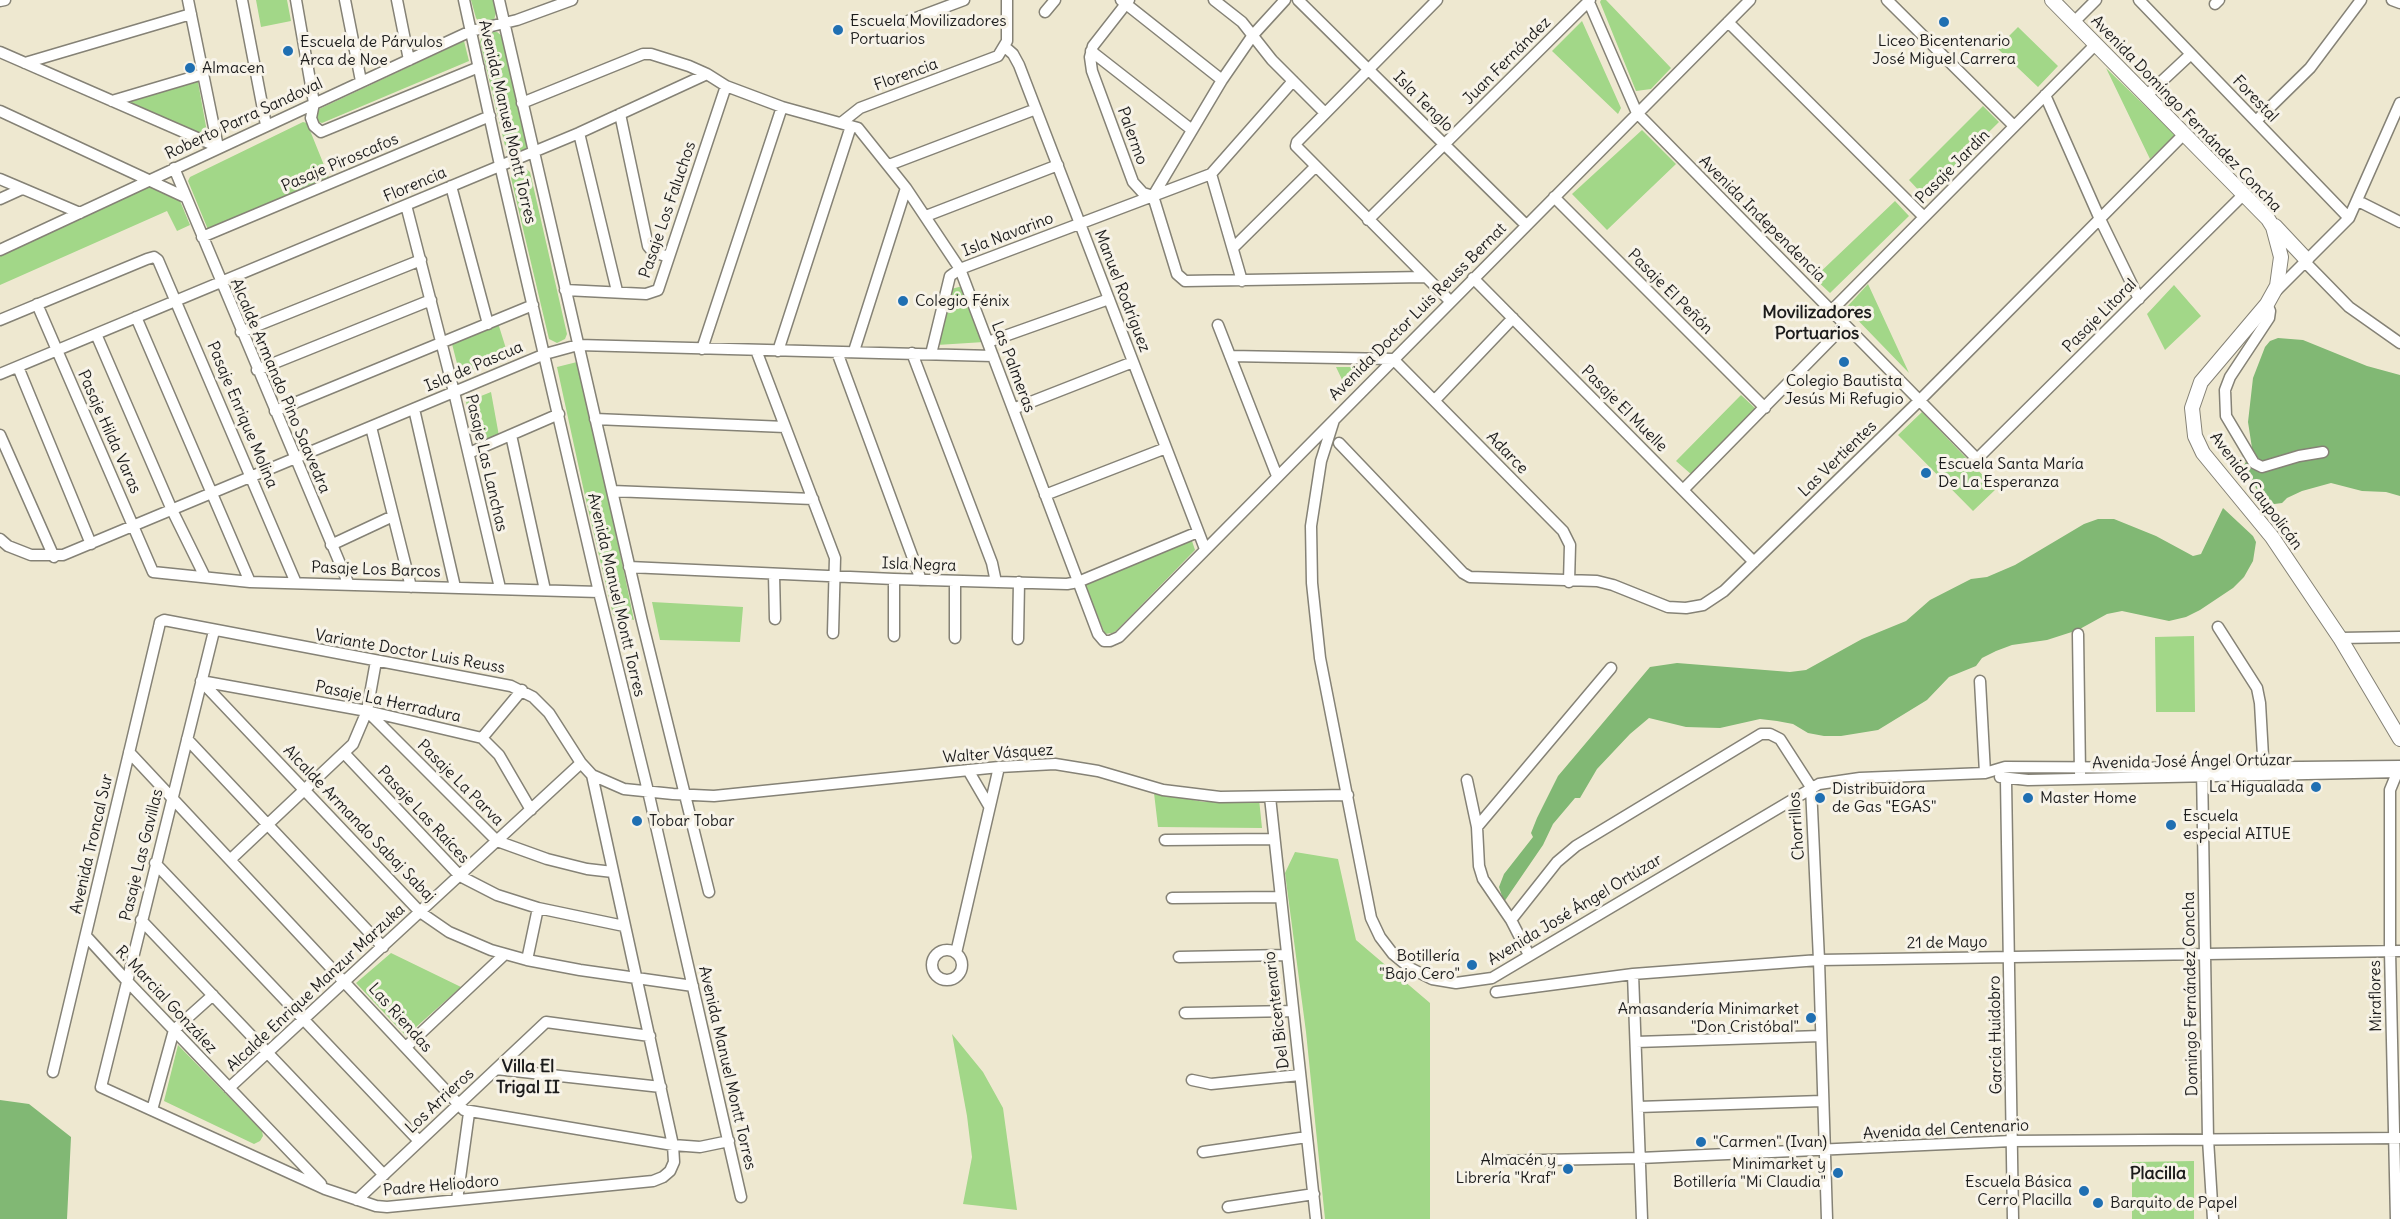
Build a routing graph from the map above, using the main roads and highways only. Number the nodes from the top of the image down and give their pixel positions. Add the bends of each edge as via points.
1 (2052, 0) edge
2 (2268, 219) junction
3 (2305, 260) road end
4 (2270, 299) joint
5 (2400, 739) edge

1 - 2 main road, Avenida Domingo Fernández Concha
2 - 3 main road
2 - 4 main road, Avenida Domingo Fernández Concha via 2282,256 2280,277
4 - 5 main road, Avenida Caupolicán via 2206,375 2194,399 2195,436 2203,453 2272,537 2340,638

